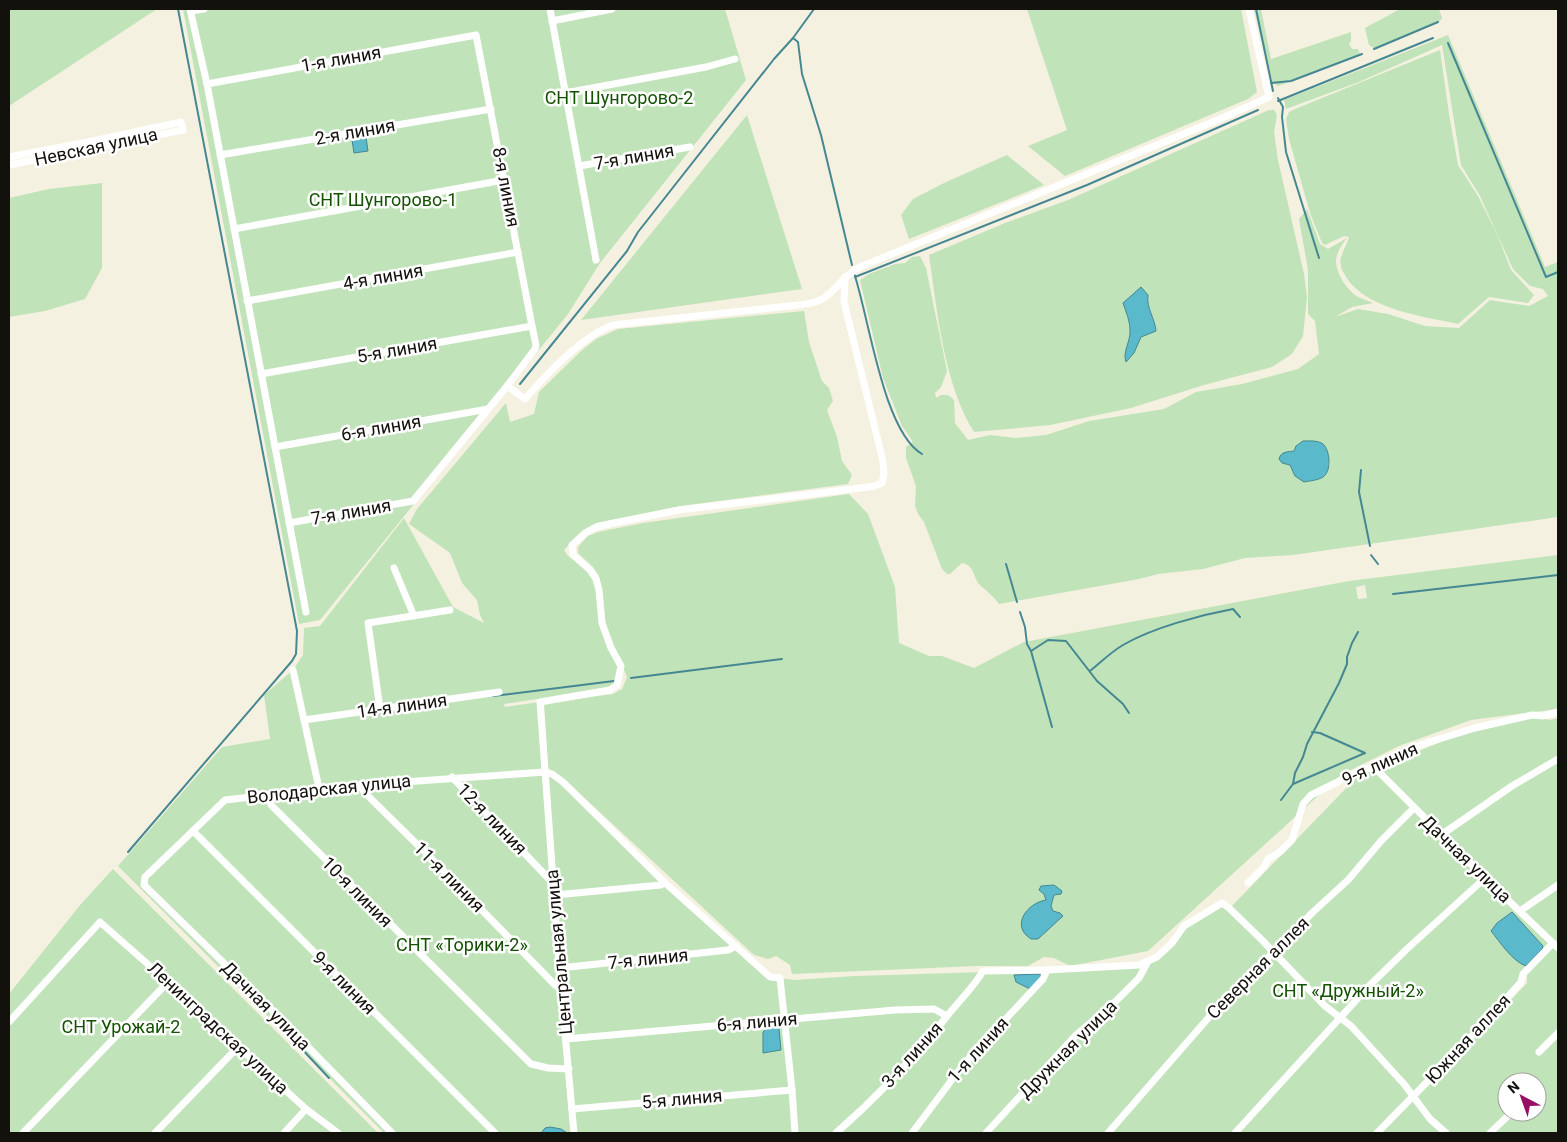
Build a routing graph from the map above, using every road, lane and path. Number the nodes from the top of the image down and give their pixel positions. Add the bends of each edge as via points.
1 (204, 9) edge
2 (550, 9) edge
3 (612, 9) edge
4 (1249, 9) edge
5 (191, 10) edge
6 (552, 21) junction
7 (476, 35) joint
8 (735, 59) dead end
9 (206, 84) junction
10 (565, 93) junction
11 (491, 109) junction
12 (690, 147) dead end
13 (220, 155) junction
14 (9, 157) edge
15 (9, 165) edge
16 (579, 166) junction
17 (504, 180) junction
18 (234, 229) junction
19 (518, 252) junction
20 (596, 260) dead end
21 (845, 277) junction
22 (247, 301) junction
23 (532, 326) junction
24 (261, 374) junction
25 (507, 386) junction
26 (488, 410) junction
27 (275, 447) junction
28 (289, 523) junction
29 (394, 568) dead end
30 (450, 610) dead end
31 (306, 612) dead end
32 (414, 616) junction
33 (293, 670) dead end
34 (499, 692) dead end
35 (380, 709) junction
36 (1558, 712) edge
37 (304, 720) junction
38 (1558, 759) edge
39 (1375, 768) junction
40 (545, 772) junction
41 (452, 777) junction
42 (360, 785) junction
43 (318, 788) junction
44 (269, 795) junction
45 (1414, 808) junction
46 (193, 831) junction
47 (1441, 835) junction
48 (145, 877) joint
49 (1485, 878) junction
50 (553, 882) junction
51 (664, 882) junction
52 (1248, 883) dead end
53 (1558, 885) edge
54 (555, 895) junction
55 (1520, 911) junction
56 (1556, 945) edge
57 (736, 946) junction
58 (1274, 953) junction
59 (1147, 963) junction
60 (560, 968) junction
61 (1047, 970) junction
62 (168, 982) junction
63 (561, 989) junction
64 (947, 1016) junction
65 (1340, 1017) junction
66 (784, 1019) junction
67 (9, 1022) edge
68 (1558, 1033) edge
69 (566, 1039) junction
70 (238, 1047) junction
71 (1539, 1052) dead end
72 (569, 1068) junction
73 (792, 1090) junction
74 (1413, 1097) junction
75 (572, 1109) junction
76 (306, 1110) junction
77 (1502, 1122) edge
78 (24, 1133) edge
79 (155, 1133) edge
80 (284, 1133) edge
81 (338, 1133) edge
82 (392, 1133) edge
83 (495, 1133) edge
84 (574, 1133) edge
85 (795, 1133) edge
86 (836, 1133) edge
87 (912, 1133) edge
88 (986, 1133) edge
89 (1108, 1133) edge
90 (1235, 1133) edge
91 (1377, 1133) edge
92 (1446, 1133) edge
93 (1490, 1133) edge

1 - 5 street
2 - 6 street
3 - 6 street
4 - 21 street via 1269,97 860,267
5 - 9 street
6 - 10 street
7 - 9 street, 1-я линия
7 - 11 street, 8-я линия
8 - 10 street
9 - 13 street
10 - 16 street
11 - 13 street, 2-я линия
11 - 17 street, 8-я линия
12 - 16 street, 7-я линия
13 - 18 street
14 - 15 street, Невская улица via 181,122 183,130
16 - 20 street
17 - 18 street
17 - 19 street, 8-я линия
18 - 22 street
19 - 22 street, 4-я линия
19 - 23 street, 8-я линия
21 - 25 street via 824,299 812,303 613,325 590,336 543,378 525,399
21 - 40 street, Центральная улица via 844,302 883,461 884,480 875,486 679,510 596,527 578,538 572,545 573,555 596,579 602,623 621,666 620,675 617,685 610,690 540,702
22 - 24 street
23 - 24 street, 5-я линия
23 - 25 street, 8-я линия via 535,350
24 - 27 street
25 - 26 street
26 - 27 street, 6-я линия
26 - 28 street, 7-я линия via 413,501
27 - 28 street
28 - 31 street
29 - 32 street
30 - 32 street
32 - 35 street via 368,623
33 - 37 street
34 - 35 street, 14-я линия
35 - 37 street, 14-я линия
36 - 39 street, 9-я линия via 1456,733 1383,760
37 - 43 street
38 - 47 street
39 - 45 street, Дачная улица
39 - 52 street, 9-я линия via 1364,769 1312,795 1304,804 1292,840 1268,859
40 - 41 street, Володарская улица
40 - 50 street, Центральная улица
40 - 51 street via 563,782
41 - 42 street, Володарская улица
41 - 50 street, 12-я линия
42 - 43 street, Володарская улица
42 - 63 street, 11-я линия
43 - 44 street, Володарская улица
44 - 46 street, Володарская улица via 225,800
44 - 72 street, 10-я линия via 270,805 531,1064
45 - 47 street, Дачная улица
45 - 58 street, Северная аллея via 1348,880
46 - 48 street, Володарская улица
46 - 83 street, 9-я линия
47 - 49 street, Дачная улица
48 - 82 street, Дачная улица via 144,885
49 - 55 street, Дачная улица
49 - 65 street via 1401,954
50 - 54 street, Центральная улица
51 - 54 street via 661,885
51 - 57 street
53 - 55 street
54 - 60 street, Центральная улица
55 - 56 street, Дачная улица
56 - 74 street, Южная аллея via 1522,974 1521,982
57 - 60 street, 7-я линия via 728,950
57 - 66 street via 770,977 780,978
58 - 59 street via 1222,903 1184,926 1172,943
58 - 65 street via 1325,1006
58 - 89 street, Северная аллея via 1210,1016
59 - 61 street
59 - 88 street, Дружная улица via 1139,978 1075,1036
60 - 63 street, Центральная улица
61 - 64 street, 3-я линия via 983,972
61 - 87 street, 1-я линия via 1043,980 962,1065
62 - 67 street, Ленинградская улица via 100,922
62 - 70 street, Ленинградская улица
62 - 78 street
63 - 69 street, Центральная улица
64 - 66 street, 6-я линия via 934,1009 924,1009
64 - 86 street, 3-я линия via 891,1080
65 - 74 street
65 - 90 street
66 - 69 street, 6-я линия
66 - 73 street
68 - 71 street
69 - 72 street, Центральная улица
70 - 76 street, Ленинградская улица
70 - 79 street
72 - 75 street, Центральная улица
73 - 75 street, 5-я линия
73 - 85 street
74 - 91 street, Южная аллея
74 - 92 street
75 - 84 street, Центральная улица
76 - 80 street
76 - 81 street, Ленинградская улица
77 - 93 street

